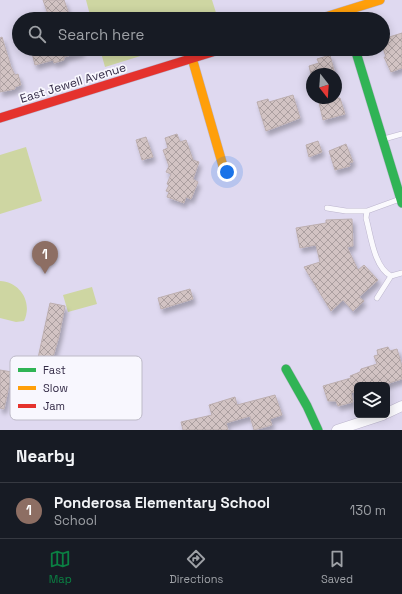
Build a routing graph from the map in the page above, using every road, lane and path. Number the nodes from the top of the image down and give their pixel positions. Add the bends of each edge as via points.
1 (380, 0) edge
2 (352, 12) edge
3 (199, 56) edge
4 (357, 56) edge
5 (192, 58) junction
6 (0, 118) edge
7 (402, 134) edge
8 (383, 139) junction
9 (223, 166) dead end
10 (401, 201) edge
11 (327, 208) dead end
12 (366, 211) junction
13 (402, 273) edge
14 (391, 276) junction
15 (377, 298) dead end
16 (286, 369) dead end
17 (402, 406) edge
18 (390, 412) edge
19 (374, 418) edge
20 (318, 430) edge
21 (337, 430) edge

1 - 2 street
3 - 5 street, East Jewell Avenue
4 - 8 street
5 - 6 street, East Jewell Avenue
5 - 9 street
7 - 8 lane
8 - 10 street
10 - 12 lane
11 - 12 lane
12 - 14 lane via 379,264
13 - 14 lane
14 - 15 lane
16 - 20 street via 307,403
17 - 18 street
19 - 21 street

